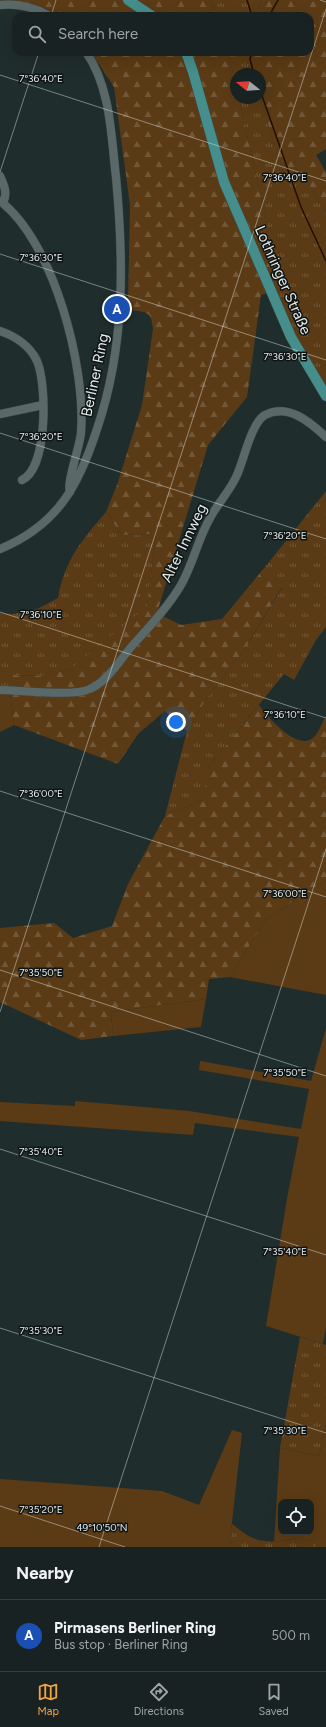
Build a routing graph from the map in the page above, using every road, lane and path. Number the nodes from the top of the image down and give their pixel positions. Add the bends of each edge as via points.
1 (128, 0) edge
2 (0, 5) edge
3 (43, 12) edge
4 (146, 12) edge
5 (88, 56) edge
6 (187, 56) edge
7 (0, 176) edge
8 (1, 202) edge
9 (0, 331) edge
10 (326, 396) edge
11 (43, 405) junction
12 (0, 414) edge
13 (81, 434) junction
14 (326, 437) edge
15 (94, 438) junction
16 (22, 480) dead end
17 (70, 492) junction
18 (0, 549) edge
19 (0, 690) edge

1 - 4 main road
2 - 3 street via 21,5
5 - 15 street, Berliner Ring via 100,80 110,122 122,259 117,350 106,400
6 - 10 main road, Lothringer Straße via 220,171 290,337
7 - 8 street via 6,190
8 - 13 street via 20,221 34,242 45,262 59,300 76,365 81,400
9 - 11 street via 24,344 33,354 41,378
11 - 12 street
11 - 16 street via 37,457 32,471
13 - 15 street
13 - 17 street via 69,484
14 - 19 street, Alter Innweg via 309,422 291,413 279,411 263,416 257,424 232,485 210,518 180,585 113,670 96,685 75,693
15 - 17 street, Berliner Ring via 82,471
17 - 18 street, Berliner Ring via 60,506 37,527

